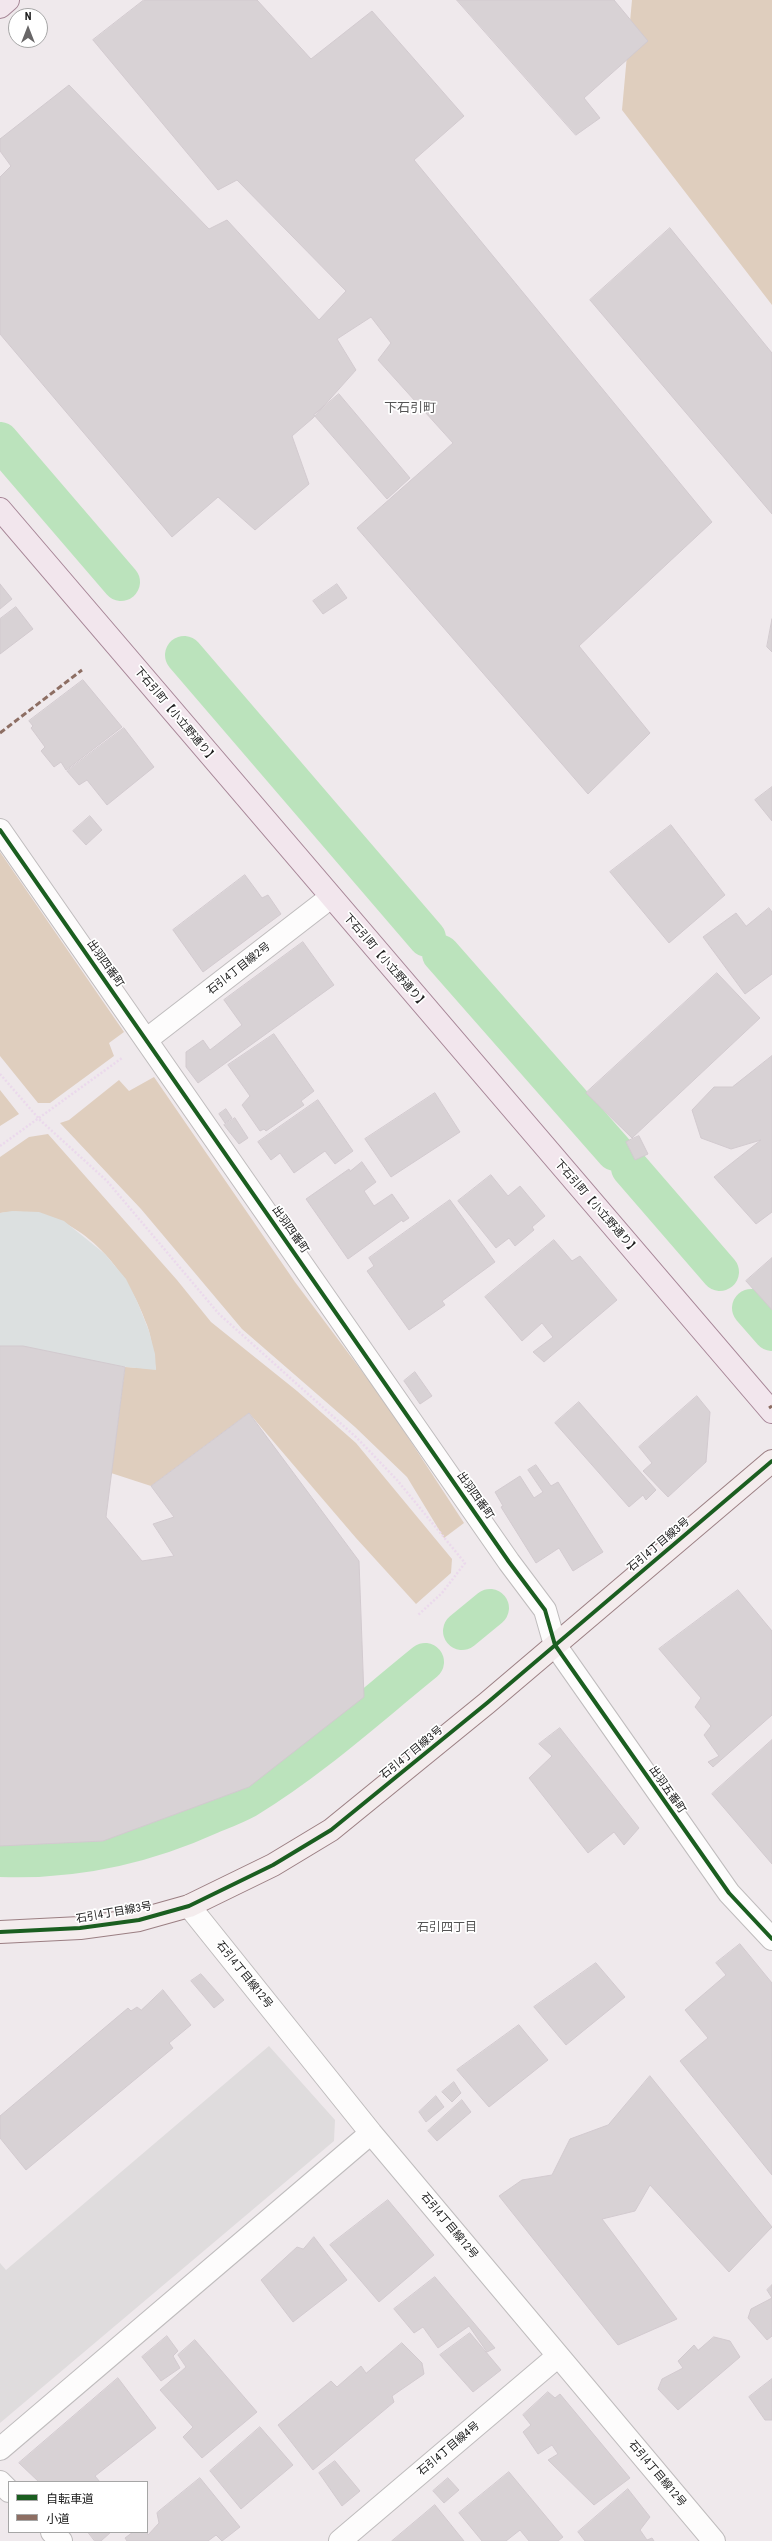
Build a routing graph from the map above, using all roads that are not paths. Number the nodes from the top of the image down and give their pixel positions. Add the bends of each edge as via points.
1 (8, 0) edge
2 (0, 8) edge
3 (0, 509) edge
4 (0, 830) edge
5 (331, 897) junction
6 (146, 1040) junction
7 (772, 1412) edge
8 (772, 1461) edge
9 (555, 1645) junction
10 (189, 1906) junction
11 (0, 1932) edge
12 (772, 1939) edge
13 (370, 2133) junction
14 (558, 2356) junction
15 (0, 2448) edge
16 (0, 2482) edge
17 (8, 2490) edge
18 (53, 2533) edge
19 (61, 2541) edge
20 (340, 2541) edge
21 (714, 2541) edge

1 - 2 main road
3 - 5 main road, 下石引町【小立野通り】
4 - 6 street, 出羽四番町
5 - 6 street, 石引4丁目線2号
5 - 7 main road, 下石引町【小立野通り】
6 - 9 street, 出羽四番町 via 545,1610
8 - 9 street, 石引4丁目線3号
9 - 10 street, 石引4丁目線3号 via 331,1830 273,1865
9 - 12 street, 出羽五番町 via 729,1893
10 - 11 street, 石引4丁目線3号 via 139,1920 80,1928
10 - 13 street, 石引4丁目線12号
13 - 14 street, 石引4丁目線12号
13 - 15 street
14 - 20 street, 石引4丁目線4号
14 - 21 street, 石引4丁目線12号
16 - 17 street
18 - 19 street

